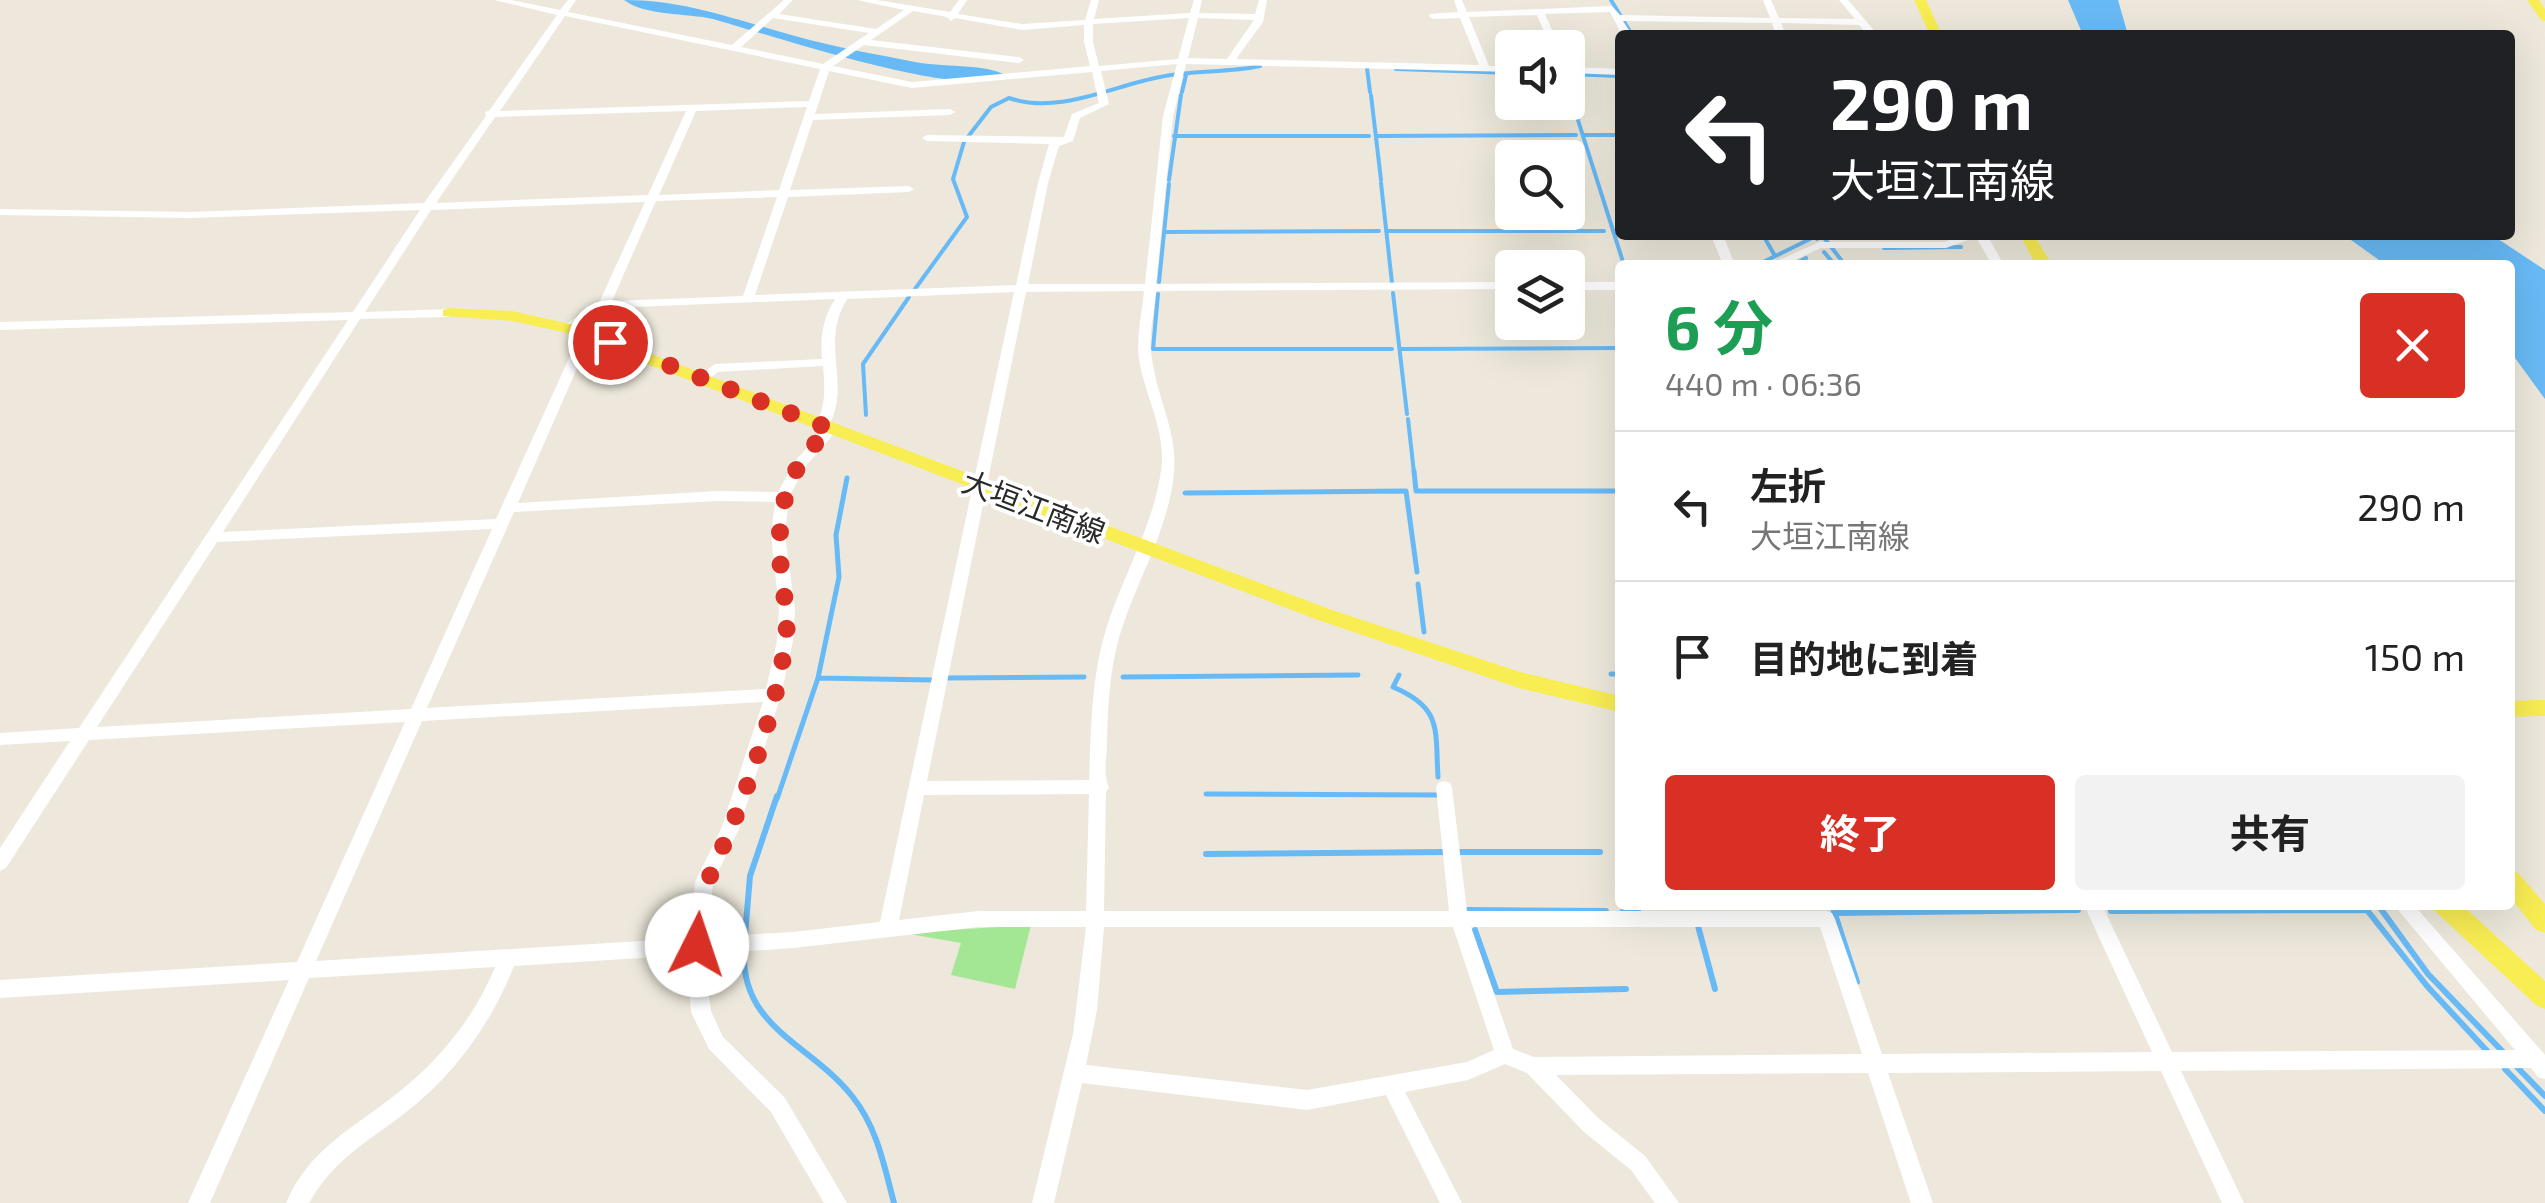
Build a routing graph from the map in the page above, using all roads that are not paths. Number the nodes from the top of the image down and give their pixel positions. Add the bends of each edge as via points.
1 (498, 0) edge
2 (572, 0) edge
3 (789, 0) edge
4 (861, 0) edge
5 (962, 0) edge
6 (1095, 0) edge
7 (1263, 0) edge
8 (1458, 0) edge
9 (1766, 0) edge
10 (1843, 0) edge
11 (1920, 0) edge
12 (2532, 0) edge
13 (1196, 7) edge
14 (1612, 9) edge
15 (910, 10) junction
16 (562, 12) junction
17 (1540, 12) junction
18 (1463, 14) junction
19 (770, 15) junction
20 (1433, 16) dead end
21 (2545, 17) edge
22 (950, 18) junction
23 (1259, 18) junction
24 (1775, 22) junction
25 (1862, 22) junction
26 (1086, 24) junction
27 (1022, 27) junction
28 (1548, 30) edge
29 (1778, 30) edge
30 (1869, 30) edge
31 (1934, 30) edge
32 (877, 32) junction
33 (862, 42) junction
34 (734, 48) junction
35 (1019, 60) junction
36 (1231, 60) junction
37 (1182, 61) junction
38 (826, 67) junction
39 (1485, 68) junction
40 (1495, 68) edge
41 (1092, 69) junction
42 (1585, 71) edge
43 (1615, 72) edge
44 (1017, 76) junction
45 (813, 104) junction
46 (692, 108) junction
47 (950, 112) dead end
48 (489, 114) junction
49 (809, 117) junction
50 (928, 138) dead end
51 (1064, 140) junction
52 (909, 188) dead end
53 (783, 193) junction
54 (650, 198) junction
55 (428, 206) junction
56 (0, 212) edge
57 (1853, 240) edge
58 (1876, 240) edge
59 (1959, 240) edge
60 (1785, 260) edge
61 (1495, 286) edge
62 (1585, 286) edge
63 (1615, 286) edge
64 (1021, 288) junction
65 (1152, 288) junction
66 (844, 295) junction
67 (748, 299) junction
68 (604, 306) junction
69 (449, 313) joint
70 (359, 315) junction
71 (0, 326) edge
72 (577, 331) junction
73 (828, 362) junction
74 (701, 379) junction
75 (826, 427) junction
76 (980, 485) junction
77 (782, 498) junction
78 (505, 516) junction
79 (212, 538) junction
80 (1150, 550) junction
81 (773, 696) junction
82 (1615, 703) edge
83 (2545, 708) edge
84 (2515, 709) edge
85 (417, 715) junction
86 (84, 734) junction
87 (0, 739) edge
88 (1101, 787) junction
89 (918, 788) junction
90 (1444, 788) dead end
91 (0, 863) edge
92 (2515, 886) edge
93 (2094, 910) edge
94 (2407, 910) edge
95 (2450, 910) edge
96 (1824, 912) edge
97 (1460, 919) junction
98 (1093, 921) junction
99 (2545, 922) edge
100 (888, 928) junction
101 (697, 945) junction
102 (508, 957) junction
103 (305, 969) junction
104 (0, 989) edge
105 (2545, 997) edge
106 (1506, 1055) junction
107 (2166, 1061) junction
108 (1873, 1063) junction
109 (2540, 1065) edge
110 (1534, 1066) junction
111 (1074, 1073) junction
112 (1394, 1085) junction
113 (199, 1203) edge
114 (296, 1203) edge
115 (836, 1203) edge
116 (1043, 1203) edge
117 (1451, 1203) edge
118 (1668, 1203) edge
119 (1922, 1203) edge
120 (2233, 1203) edge

1 - 16 street
2 - 16 street
3 - 19 street
4 - 15 street
5 - 22 street
6 - 26 street
7 - 23 street
8 - 18 street
9 - 24 street
10 - 25 street
11 - 31 main road
12 - 21 main road
13 - 23 street
13 - 26 street
13 - 37 street
14 - 17 street
14 - 24 street
15 - 22 street
15 - 32 street
16 - 34 street
16 - 48 street
17 - 18 street
17 - 28 street
18 - 20 street
18 - 39 street
19 - 32 street
19 - 34 street
22 - 27 street
23 - 36 street
24 - 25 street
24 - 29 street
25 - 30 street
26 - 27 street
26 - 41 street
27 - 35 street
32 - 33 street
33 - 35 street
33 - 38 street
34 - 38 street
35 - 44 street
36 - 37 street
36 - 39 street
37 - 41 street
37 - 65 street via 1168,116
38 - 44 street via 912,85
38 - 45 street
39 - 40 street
41 - 44 street
41 - 51 street via 1104,104 1076,116
42 - 43 street
45 - 46 street
45 - 49 street
46 - 48 street
46 - 54 street
47 - 49 street
48 - 55 street
49 - 53 street
50 - 51 street
51 - 64 street via 1052,147
52 - 53 street
53 - 54 street
53 - 67 street
54 - 55 street
54 - 68 street
55 - 56 street via 190,215
55 - 70 street
57 - 60 street via 1819,244
58 - 59 street
61 - 65 street
62 - 63 street
64 - 65 street
64 - 66 street
64 - 76 street
65 - 80 street via 1146,370 1164,417 1169,465
66 - 67 street
66 - 73 street via 825,330
67 - 68 street
68 - 72 street
69 - 70 street
69 - 72 main road, 大垣江南線 via 512,316
70 - 71 street
70 - 79 street
72 - 74 main road, 大垣江南線
72 - 78 street
73 - 74 street via 715,368
73 - 75 street
74 - 75 main road, 大垣江南線
75 - 76 main road, 大垣江南線
75 - 77 street
76 - 80 main road, 大垣江南線
76 - 89 street
77 - 78 street via 716,496
77 - 81 street via 778,550 787,625
78 - 79 street
78 - 85 street
79 - 86 street
80 - 82 main road, 大垣江南線 via 1519,680
80 - 88 street via 1123,605 1103,673
81 - 85 street
81 - 101 street via 730,828 704,882
83 - 84 main road
85 - 86 street
85 - 103 street
86 - 87 street
86 - 91 street
88 - 89 street
88 - 98 street
89 - 100 street
90 - 97 street
92 - 99 main road
93 - 107 street
94 - 109 street
95 - 105 main road
96 - 97 street
96 - 108 street
97 - 98 street via 1189,915
97 - 106 street
98 - 100 street via 978,919
98 - 111 street
100 - 101 street
101 - 102 street
101 - 115 street via 701,1012 716,1043 778,1104
102 - 103 street
102 - 114 street via 446,1066 401,1104 344,1138 318,1164
103 - 104 street
103 - 113 street
106 - 110 street
106 - 112 street via 1468,1072
107 - 108 street
107 - 109 street
107 - 120 street
108 - 110 street
108 - 119 street
110 - 118 street via 1638,1163
111 - 112 street via 1308,1100
111 - 116 street
112 - 117 street

